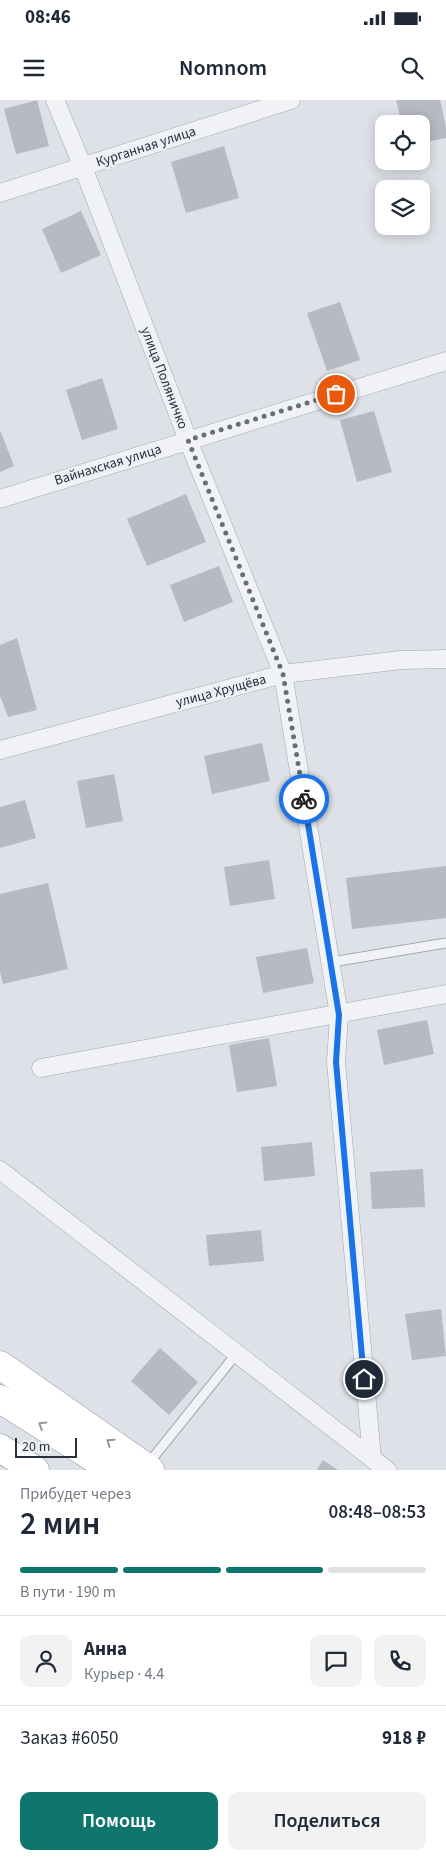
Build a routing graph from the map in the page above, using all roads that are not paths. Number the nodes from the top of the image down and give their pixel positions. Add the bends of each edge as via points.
1 (55, 100) edge
2 (291, 100) edge
3 (83, 167) junction
4 (0, 193) edge
5 (446, 360) edge
6 (188, 440) junction
7 (0, 499) edge
8 (446, 659) edge
9 (283, 674) junction
10 (0, 750) edge
11 (446, 943) edge
12 (332, 962) junction
13 (446, 994) edge
14 (339, 1015) junction
15 (41, 1068) dead end
16 (0, 1170) edge
17 (237, 1354) junction
18 (0, 1365) edge
19 (0, 1399) edge
20 (0, 1448) edge
21 (372, 1458) junction
22 (148, 1469) edge
23 (35, 1470) edge
24 (113, 1470) edge
25 (387, 1470) edge

1 - 3 street, улица Поляничко
2 - 3 street, Курганная улица
3 - 4 street, Курганная улица
3 - 6 street, улица Поляничко
5 - 6 street, Вайнахская улица
6 - 7 street, Вайнахская улица
6 - 9 street, улица Поляничко
8 - 9 street, улица Хрущёва via 401,660
9 - 10 street, улица Хрущёва
9 - 12 street, улица Поляничко
11 - 12 lane
12 - 14 street, улица Поляничко
13 - 14 street
14 - 15 street
14 - 21 street, улица Поляничко via 336,1062
16 - 17 street
17 - 21 street
17 - 22 lane
22 -> 18 main road
24 -> 19 main road
20 - 23 main road
21 - 25 street

